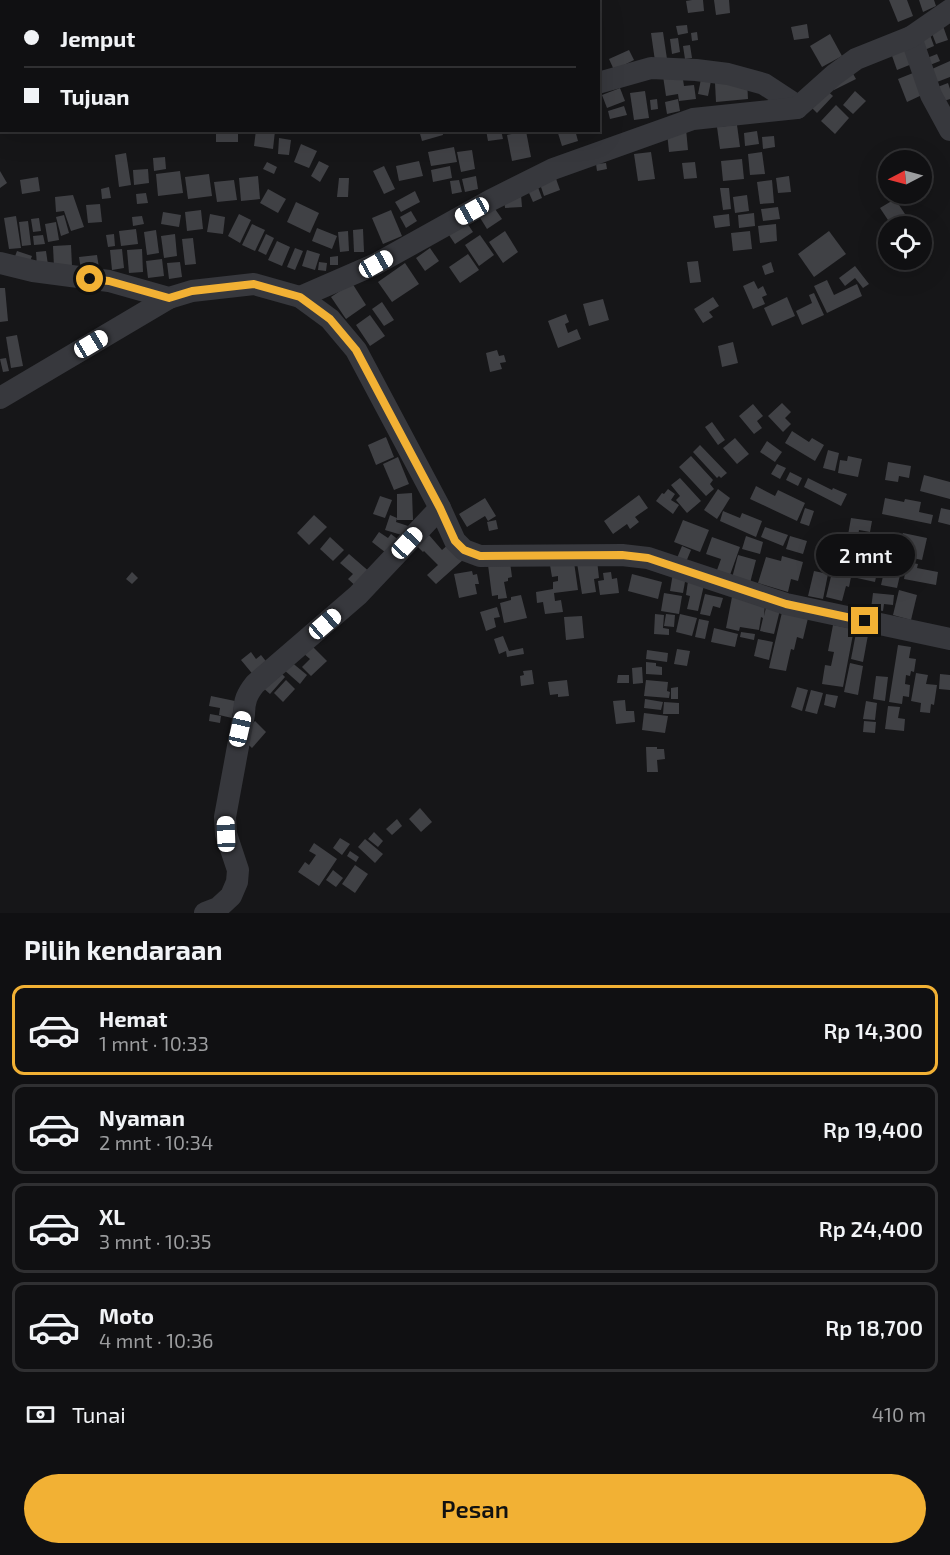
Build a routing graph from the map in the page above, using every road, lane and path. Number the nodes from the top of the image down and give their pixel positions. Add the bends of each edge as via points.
1 (950, 10) edge
2 (911, 36) junction
3 (600, 82) edge
4 (797, 108) junction
5 (950, 130) edge
6 (0, 263) edge
7 (300, 297) junction
8 (169, 298) junction
9 (0, 398) edge
10 (440, 508) junction
11 (950, 639) edge
12 (205, 913) edge

1 - 2 street
2 - 4 street via 855,59
2 - 5 street via 931,95
3 - 4 street via 651,68 728,74 764,84
4 - 7 street via 693,119 553,169 376,264
6 - 8 street via 109,281
7 - 8 street via 254,284 192,291
7 - 10 street via 330,319 356,350
8 - 9 street
10 - 11 street via 455,541 464,550 480,556 648,558 786,604
10 - 12 street via 358,595 247,694 225,818 238,870 237,882 231,896

